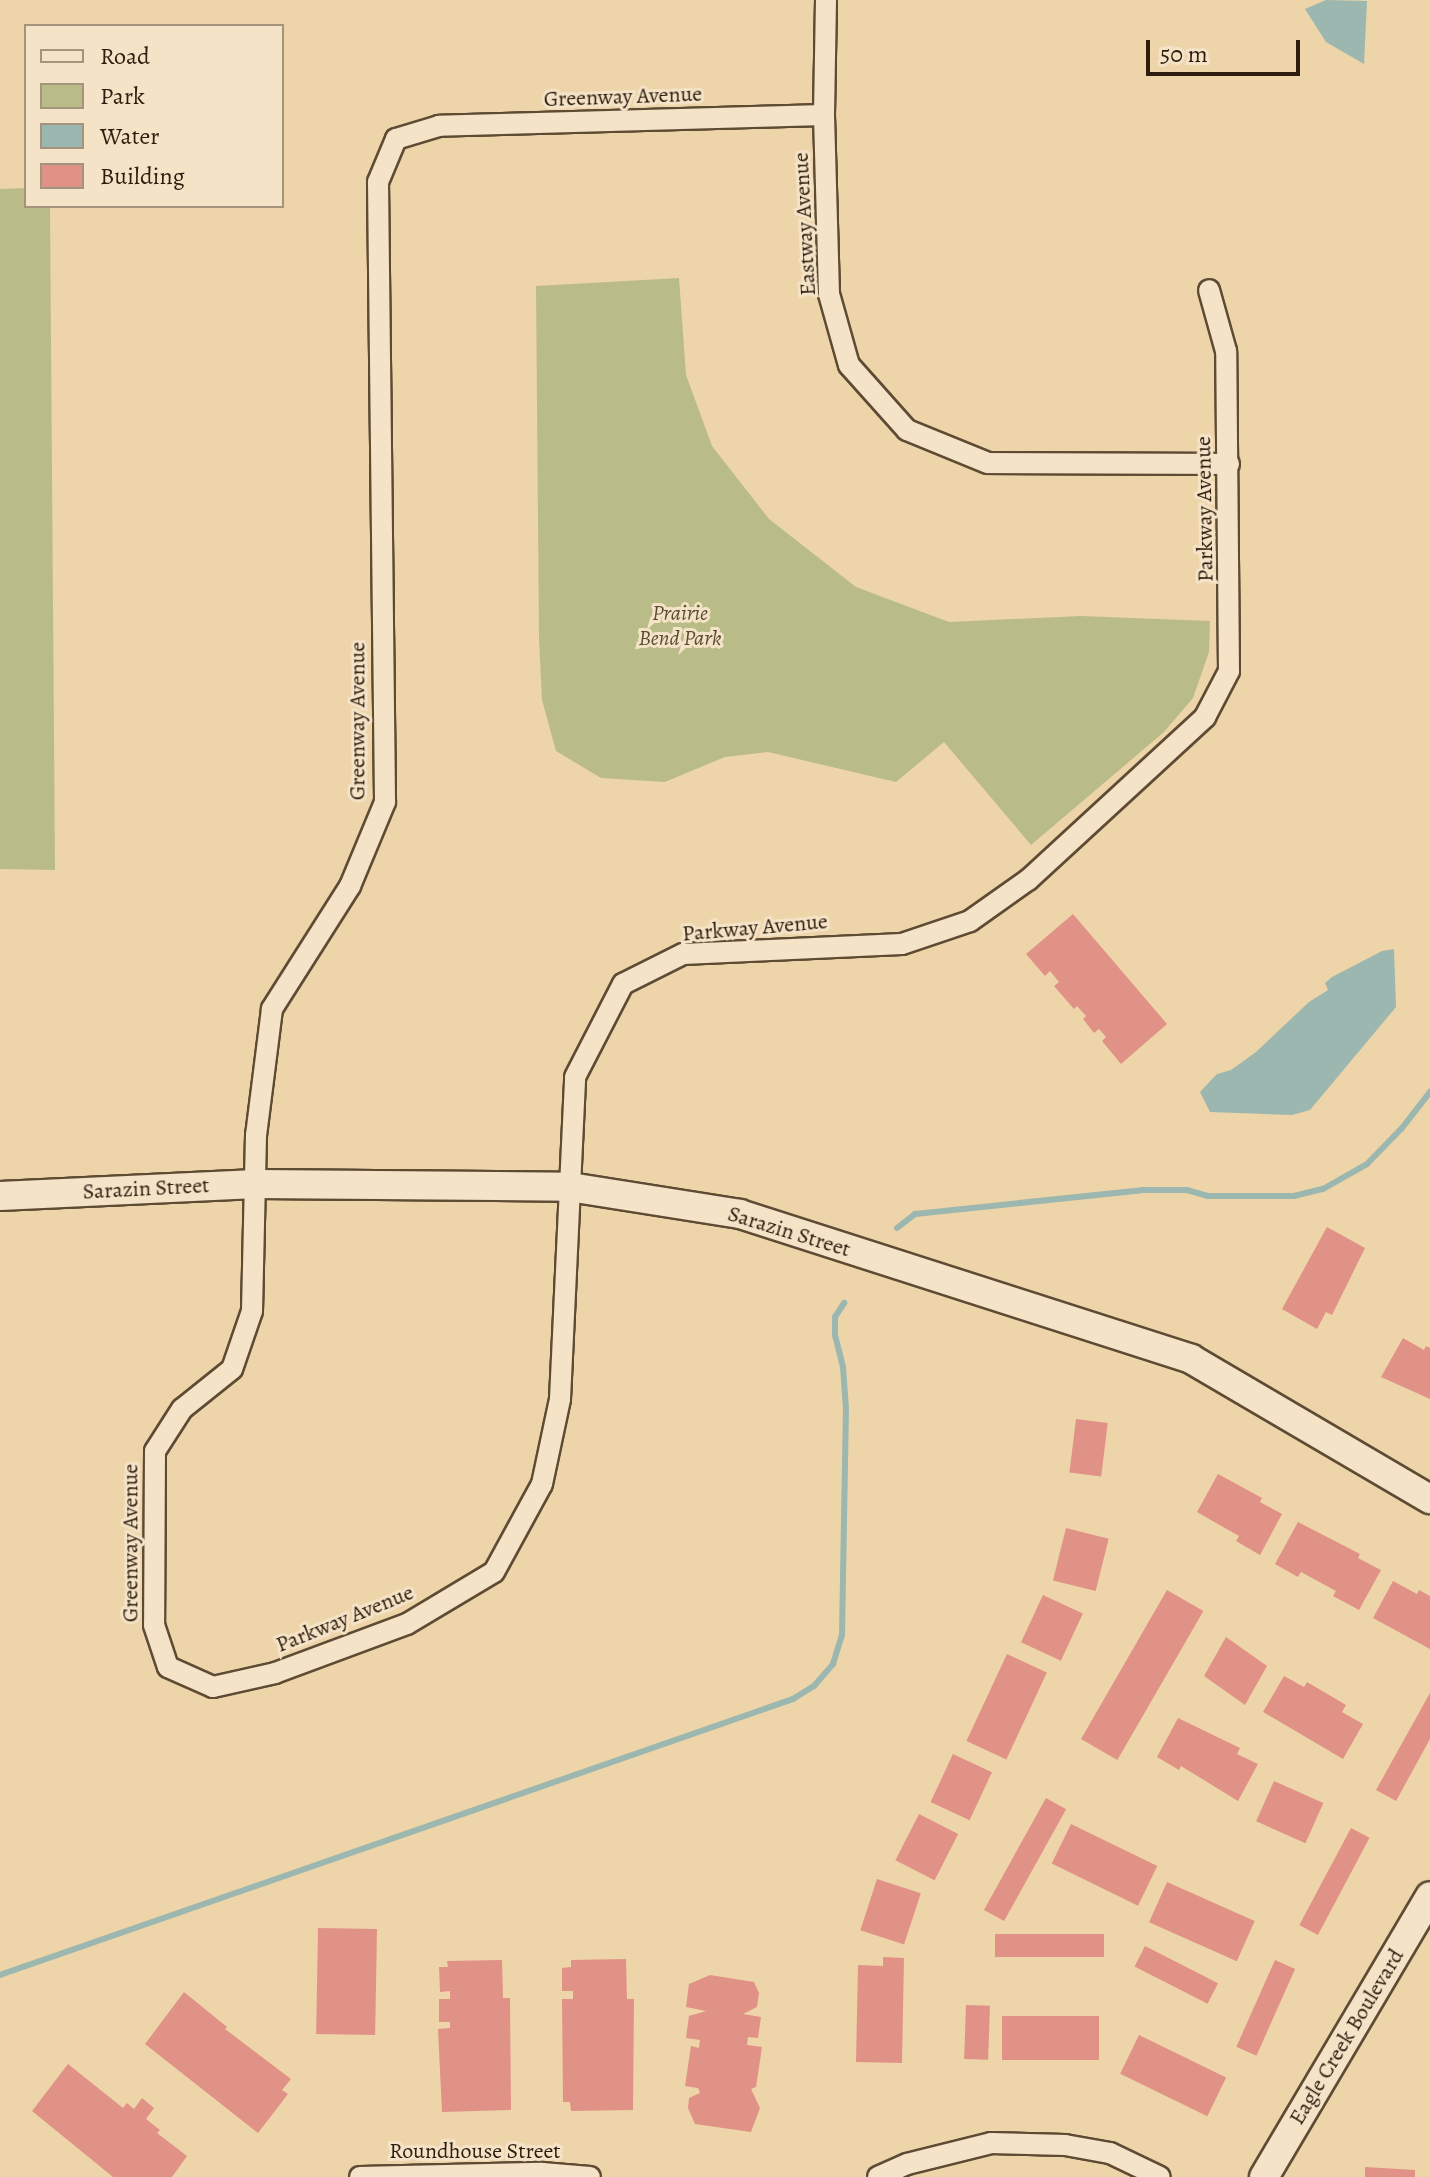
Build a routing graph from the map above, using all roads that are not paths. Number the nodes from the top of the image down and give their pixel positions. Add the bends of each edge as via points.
1 (826, 0) edge
2 (824, 115) junction
3 (1209, 290) dead end
4 (1229, 464) junction
5 (256, 1184) junction
6 (570, 1187) junction
7 (0, 1196) edge
8 (1430, 1499) edge
9 (213, 1687) joint
10 (1430, 1896) edge
11 (360, 2177) edge
12 (590, 2177) edge
13 (878, 2177) edge
14 (1160, 2177) edge
15 (1264, 2177) edge

1 - 2 street, Eastway Avenue
2 - 4 street, Eastway Avenue via 829,294 849,365 907,430 988,463
2 - 5 street, Greenway Avenue via 439,126 396,139 378,182 385,802 350,886 272,1009 256,1135
3 - 4 street, Parkway Avenue via 1226,351
4 - 6 street, Parkway Avenue via 1229,671 1205,717 1028,880 970,921 902,944 683,954 623,984 575,1077
5 - 6 street, Sarazin Street
5 - 7 street, Sarazin Street
5 - 9 street, Greenway Avenue via 252,1311 232,1369 182,1409 155,1451 154,1625 168,1667
6 - 8 street, Sarazin Street via 740,1214 1191,1359
6 - 9 street, Parkway Avenue via 557,1413 542,1484 494,1572 407,1624 275,1673
10 - 15 street, Eagle Creek Boulevard
11 - 12 street, Roundhouse Street
13 - 14 street via 907,2164 991,2143 1065,2145 1110,2153

